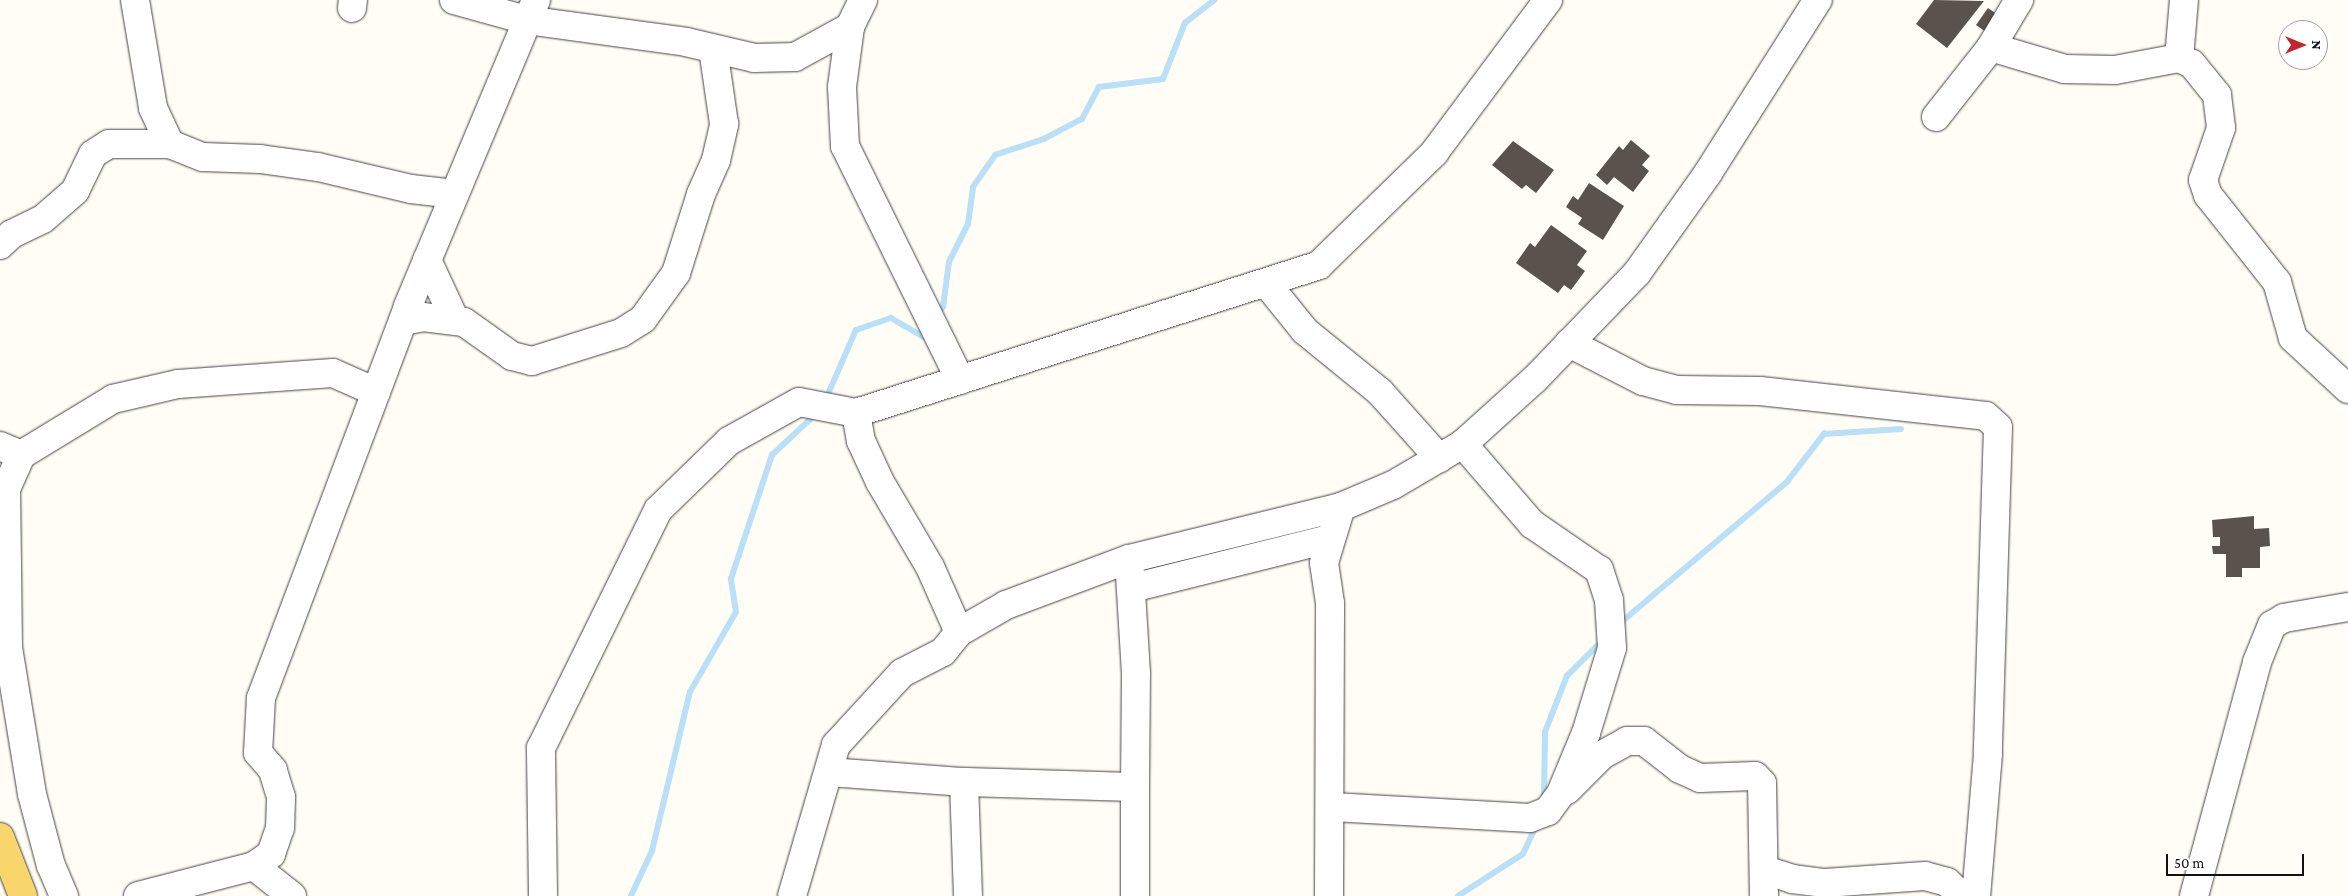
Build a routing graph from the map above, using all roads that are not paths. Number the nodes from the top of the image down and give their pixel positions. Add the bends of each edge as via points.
1 (134, 0) edge
2 (454, 0) edge
3 (863, 0) edge
4 (1548, 0) edge
5 (1818, 0) edge
6 (2018, 0) edge
7 (2184, 0) edge
8 (531, 10) edge
9 (850, 27) junction
10 (1991, 47) junction
11 (713, 48) junction
12 (2179, 58) junction
13 (153, 108) junction
14 (1936, 117) dead end
15 (138, 141) junction
16 (170, 144) junction
17 (455, 194) junction
18 (0, 245) edge
19 (427, 260) junction
20 (1266, 284) junction
21 (454, 320) junction
22 (403, 321) junction
23 (1569, 343) junction
24 (960, 380) junction
25 (2348, 389) edge
26 (376, 392) junction
27 (856, 413) junction
28 (1462, 444) junction
29 (1439, 458) junction
30 (7, 463) edge
31 (1341, 507) junction
32 (1328, 539) junction
33 (1129, 559) junction
34 (1132, 588) junction
35 (2348, 608) edge
36 (959, 632) junction
37 (830, 772) junction
38 (964, 782) junction
39 (1135, 787) junction
40 (1561, 793) junction
41 (1332, 807) junction
42 (0, 837) edge
43 (254, 866) junction
44 (1764, 883) edge
45 (23, 896) edge
46 (64, 896) edge
47 (138, 896) edge
48 (292, 896) edge
49 (543, 896) edge
50 (792, 896) edge
51 (968, 896) edge
52 (1135, 896) edge
53 (1328, 896) edge
54 (1962, 896) edge
55 (1976, 896) edge
56 (2194, 896) edge

1 - 13 street
2 - 8 street
3 - 9 street
4 - 20 street via 1434,153 1319,265
5 - 23 street via 1708,173 1638,273
6 - 10 street
7 - 12 street
8 - 11 street
8 - 17 street
9 - 11 street via 795,57 754,58
9 - 24 street via 842,87 845,146
10 - 12 street via 2026,60 2072,69 2114,70
10 - 14 street
11 - 21 street via 724,124 716,160 701,194 676,273 643,320 621,333 532,361 512,356 464,322
12 - 25 street via 2192,64 2217,95 2221,128 2203,180 2208,195 2277,282 2293,338
13 - 15 street via 149,128
13 - 16 street
15 - 16 street
15 - 18 street via 108,144 93,154 75,191 43,219 12,234
16 - 17 street via 203,158 260,159 318,167 411,189
17 - 19 street
19 - 21 street
19 - 22 street
20 - 24 street
20 - 29 street via 1305,331 1380,392
21 - 22 street via 423,317
22 - 26 street
23 - 28 street via 1535,379
23 - 55 street via 1643,381 1677,390 1760,391 1986,416 1994,421 1998,427 1988,754
24 - 27 street
26 - 30 street via 333,373 178,384 112,399
26 - 43 street via 261,698 258,753 273,770 281,798 280,828 271,854
27 - 36 street via 861,440 880,482 930,567
27 - 49 street via 799,402 729,440 658,510 541,748
28 - 29 street
28 - 40 street via 1532,524 1599,570 1608,600 1612,648 1586,733
29 - 31 street via 1393,485
30 - 46 street via 11,674 32,794 51,866
31 - 32 street
31 - 33 street
32 - 34 street
32 - 41 street via 1324,563 1330,603
33 - 34 street
33 - 36 street via 1006,605
34 - 39 street
35 - 56 street via 2284,618 2272,625 2258,662
36 - 37 street via 942,652 902,673 853,724 836,745
37 - 38 street
37 - 50 street via 822,784
38 - 39 street
38 - 51 street
39 - 52 street
40 - 41 street via 1548,811 1530,818
40 - 44 street via 1576,786 1602,755 1627,741 1644,741 1680,769 1700,778 1755,776 1762,783
41 - 53 street
42 - 45 main road
43 - 47 street
43 - 48 street
44 - 54 street via 1792,879 1825,883 1925,876 1947,882

